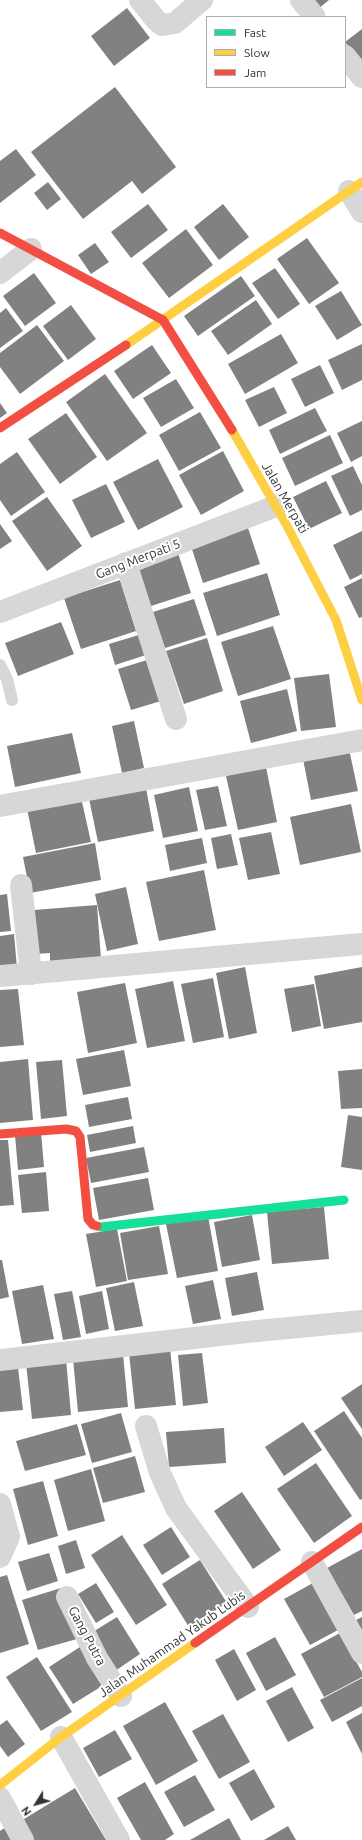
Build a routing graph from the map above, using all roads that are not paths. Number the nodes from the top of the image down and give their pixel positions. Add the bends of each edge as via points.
1 (140, 0) edge
2 (202, 0) edge
3 (301, 0) edge
4 (314, 16) edge
5 (346, 57) edge
6 (362, 78) edge
7 (355, 187) edge
8 (362, 212) edge
9 (0, 233) edge
10 (31, 249) junction
11 (0, 273) edge
12 (163, 320) junction
13 (0, 428) edge
14 (276, 506) junction
15 (126, 563) junction
16 (0, 612) edge
17 (0, 665) edge
18 (360, 685) edge
19 (12, 700) dead end
20 (176, 719) dead end
21 (362, 740) edge
22 (0, 806) edge
23 (21, 885) dead end
24 (362, 944) edge
25 (31, 974) junction
26 (0, 976) edge
27 (0, 1134) edge
28 (344, 1200) dead end
29 (362, 1321) edge
30 (0, 1360) edge
31 (146, 1426) dead end
32 (0, 1504) edge
33 (362, 1527) edge
34 (0, 1557) edge
35 (312, 1562) junction
36 (67, 1597) dead end
37 (248, 1607) junction
38 (362, 1653) edge
39 (120, 1696) junction
40 (61, 1737) junction
41 (0, 1785) edge
42 (0, 1798) edge
43 (23, 1840) edge
44 (119, 1840) edge

1 - 2 street via 162,25 175,23
3 - 4 street
5 - 6 street
7 - 8 street
7 - 12 street
9 - 10 street
10 - 11 street
10 - 12 street
12 - 13 street
12 - 14 street, Jalan Merpati via 224,416
14 - 15 street, Gang Merpati 5
14 - 18 street, Jalan Merpati via 336,620
15 - 16 street, Gang Merpati 5
15 - 20 street
17 - 19 lane via 7,679
21 - 22 street
23 - 25 street
24 - 25 street
25 - 26 street
27 - 28 street via 66,1128 76,1131 80,1137 88,1219 93,1226
29 - 30 street
31 - 37 street via 160,1473 176,1508
32 - 34 street via 9,1537
33 - 35 street, Jalan Muhammad Yakub Lubis
35 - 37 street, Jalan Muhammad Yakub Lubis
35 - 38 street
36 - 39 street, Gang Putra
37 - 39 street, Jalan Muhammad Yakub Lubis
39 - 40 street, Jalan Muhammad Yakub Lubis
40 - 41 street, Jalan Muhammad Yakub Lubis
40 - 44 street
42 - 43 street

